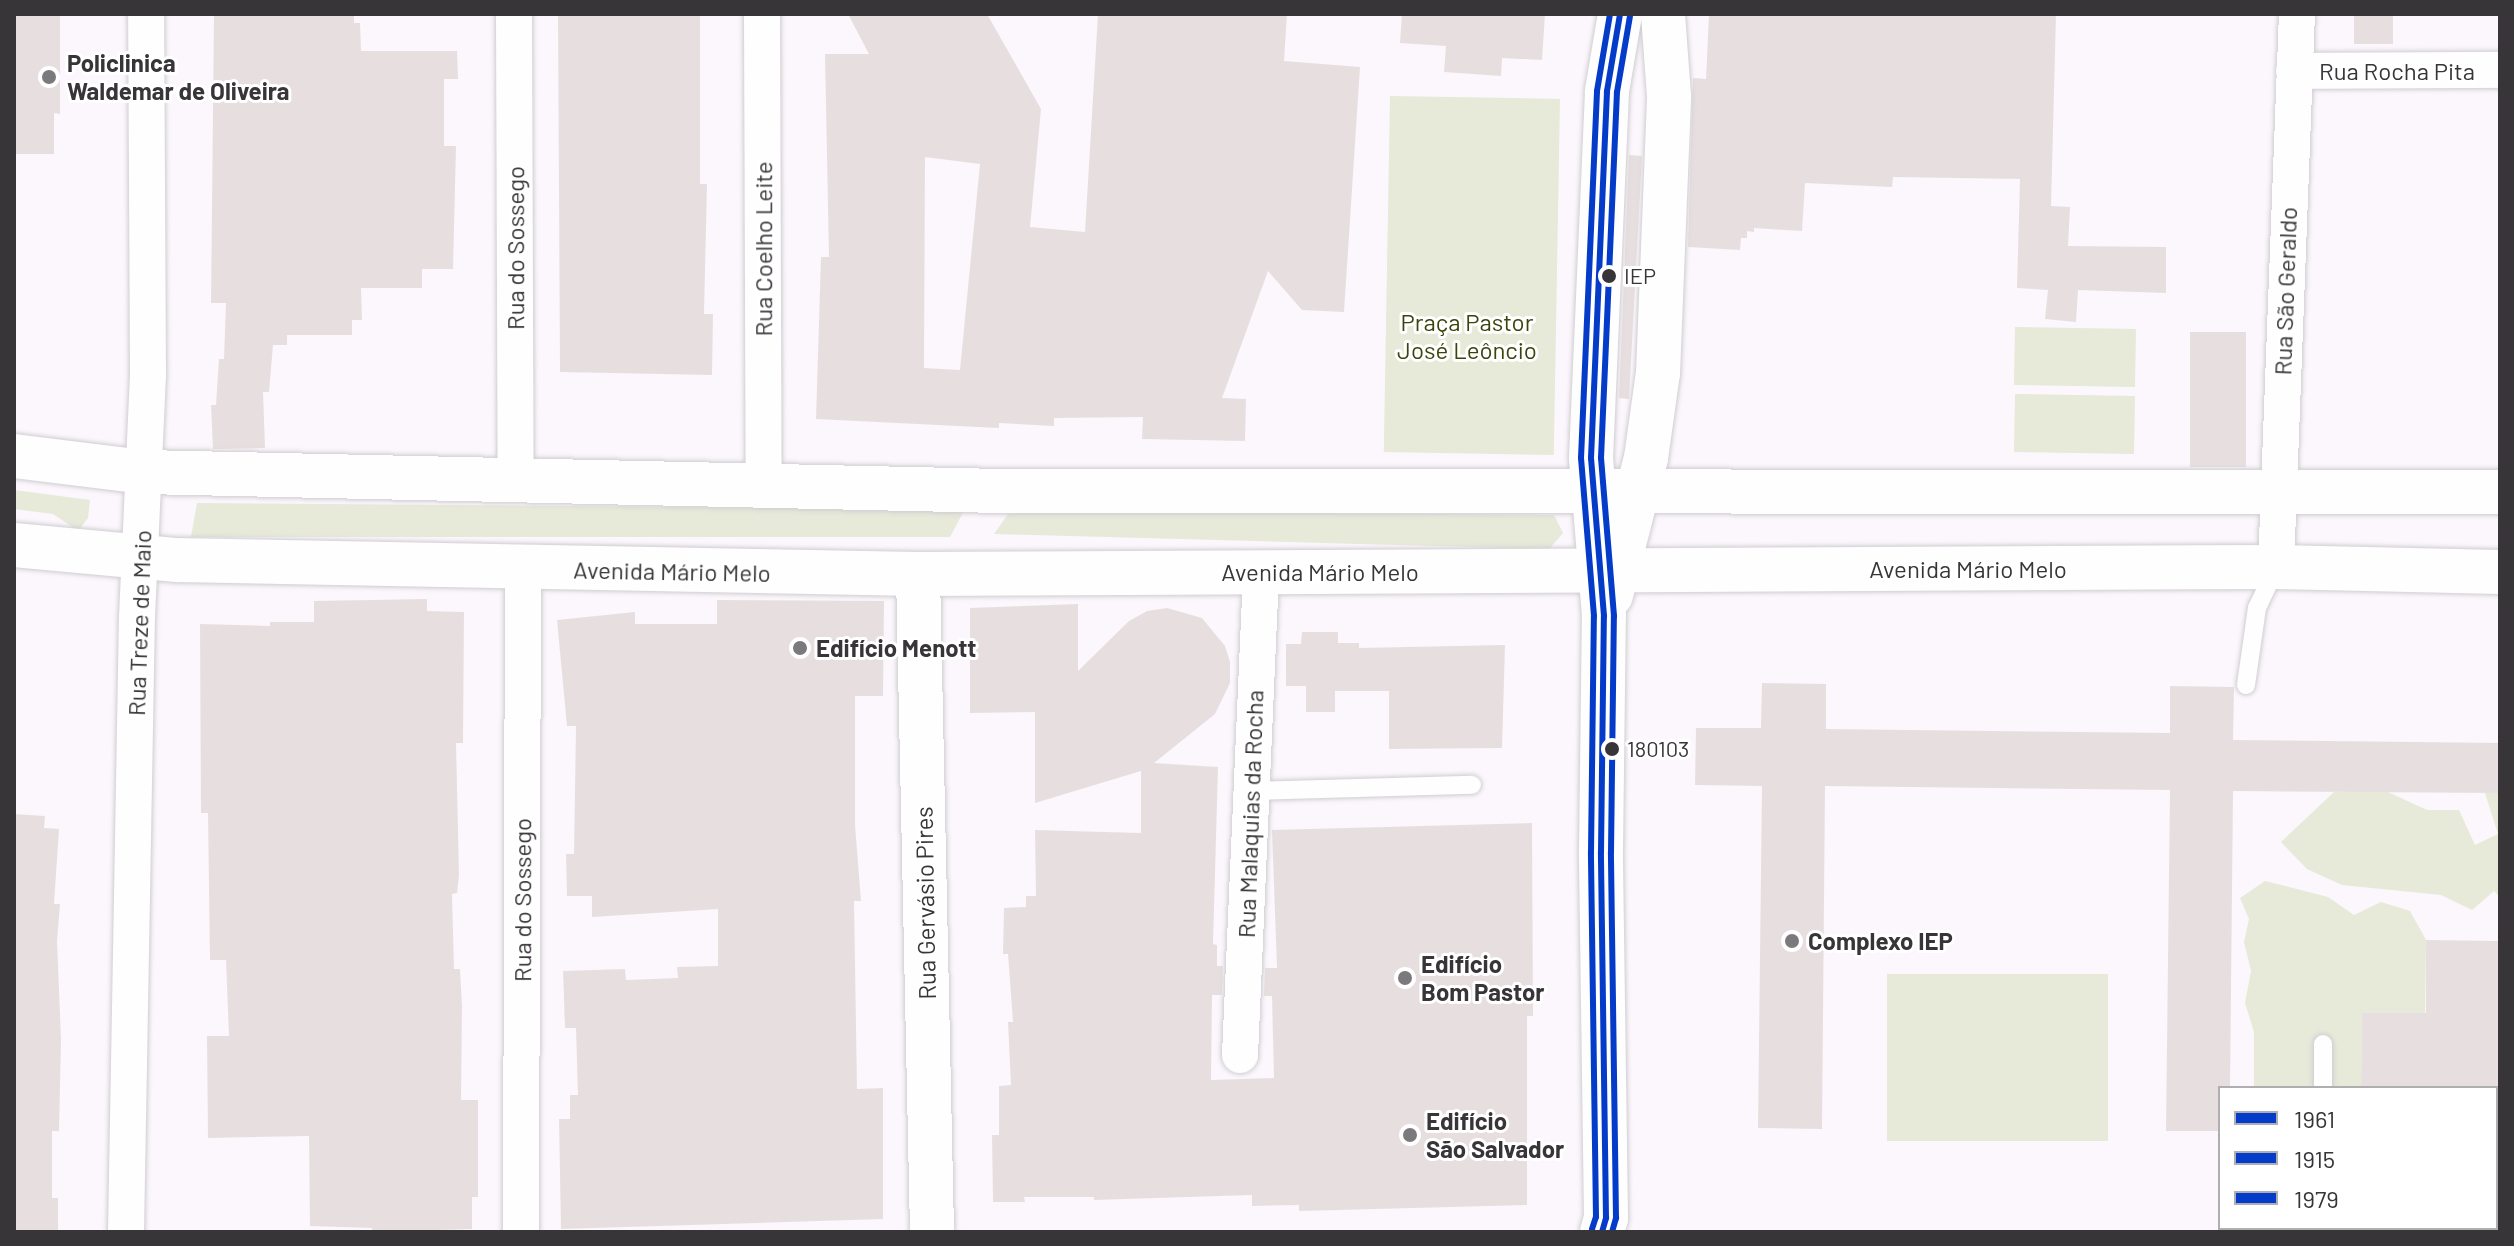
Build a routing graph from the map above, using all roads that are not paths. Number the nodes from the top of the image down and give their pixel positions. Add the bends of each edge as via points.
1 (146, 14) edge
2 (514, 14) edge
3 (762, 14) edge
4 (1620, 14) edge
5 (1663, 14) edge
6 (2297, 14) edge
7 (2500, 70) edge
8 (2294, 71) junction
9 (14, 456) edge
10 (144, 472) junction
11 (516, 481) junction
12 (764, 484) junction
13 (1593, 490) junction
14 (1637, 491) junction
15 (2276, 491) junction
16 (2500, 492) edge
17 (14, 545) edge
18 (140, 558) junction
19 (2276, 567) junction
20 (523, 569) junction
21 (1608, 569) junction
22 (1261, 572) junction
23 (2500, 572) edge
24 (918, 574) junction
25 (2246, 685) dead end
26 (1472, 785) dead end
27 (1251, 791) junction
28 (2323, 1044) dead end
29 (1240, 1055) dead end
30 (2323, 1086) edge
31 (1606, 1227) edge
32 (126, 1232) edge
33 (521, 1232) edge
34 (932, 1232) edge

1 - 10 street, Rua Treze de Maio
2 - 11 street, Rua do Sossego
3 - 12 street, Rua Coelho Leite
4 - 13 main road via 1607,91
5 - 14 main road via 1669,96 1664,268 1658,373
6 - 8 street, Rua São Geraldo
7 - 8 street, Rua Rocha Pita
8 - 15 street, Rua São Geraldo
9 - 10 main road
10 - 11 main road
10 - 18 street, Rua Treze de Maio
11 - 12 main road
12 - 13 main road via 998,491
13 - 14 main road
13 - 21 main road
14 - 15 main road
14 - 21 main road
15 - 16 main road
15 - 19 street, Rua São Geraldo
17 - 18 main road, Avenida Mário Melo
18 - 20 main road, Avenida Mário Melo
18 - 32 street, Rua Treze de Maio
19 - 21 main road, Avenida Mário Melo
19 - 23 main road, Avenida Mário Melo
19 - 25 lane via 2257,608
20 - 24 main road, Avenida Mário Melo
20 - 33 street, Rua do Sossego
21 - 22 main road, Avenida Mário Melo
21 - 31 main road via 1601,866
22 - 24 main road, Avenida Mário Melo
22 - 27 street, Rua Malaquias da Rocha
24 - 34 main road, Rua Gervásio Pires
26 - 27 lane
27 - 29 street, Rua Malaquias da Rocha
28 - 30 lane

